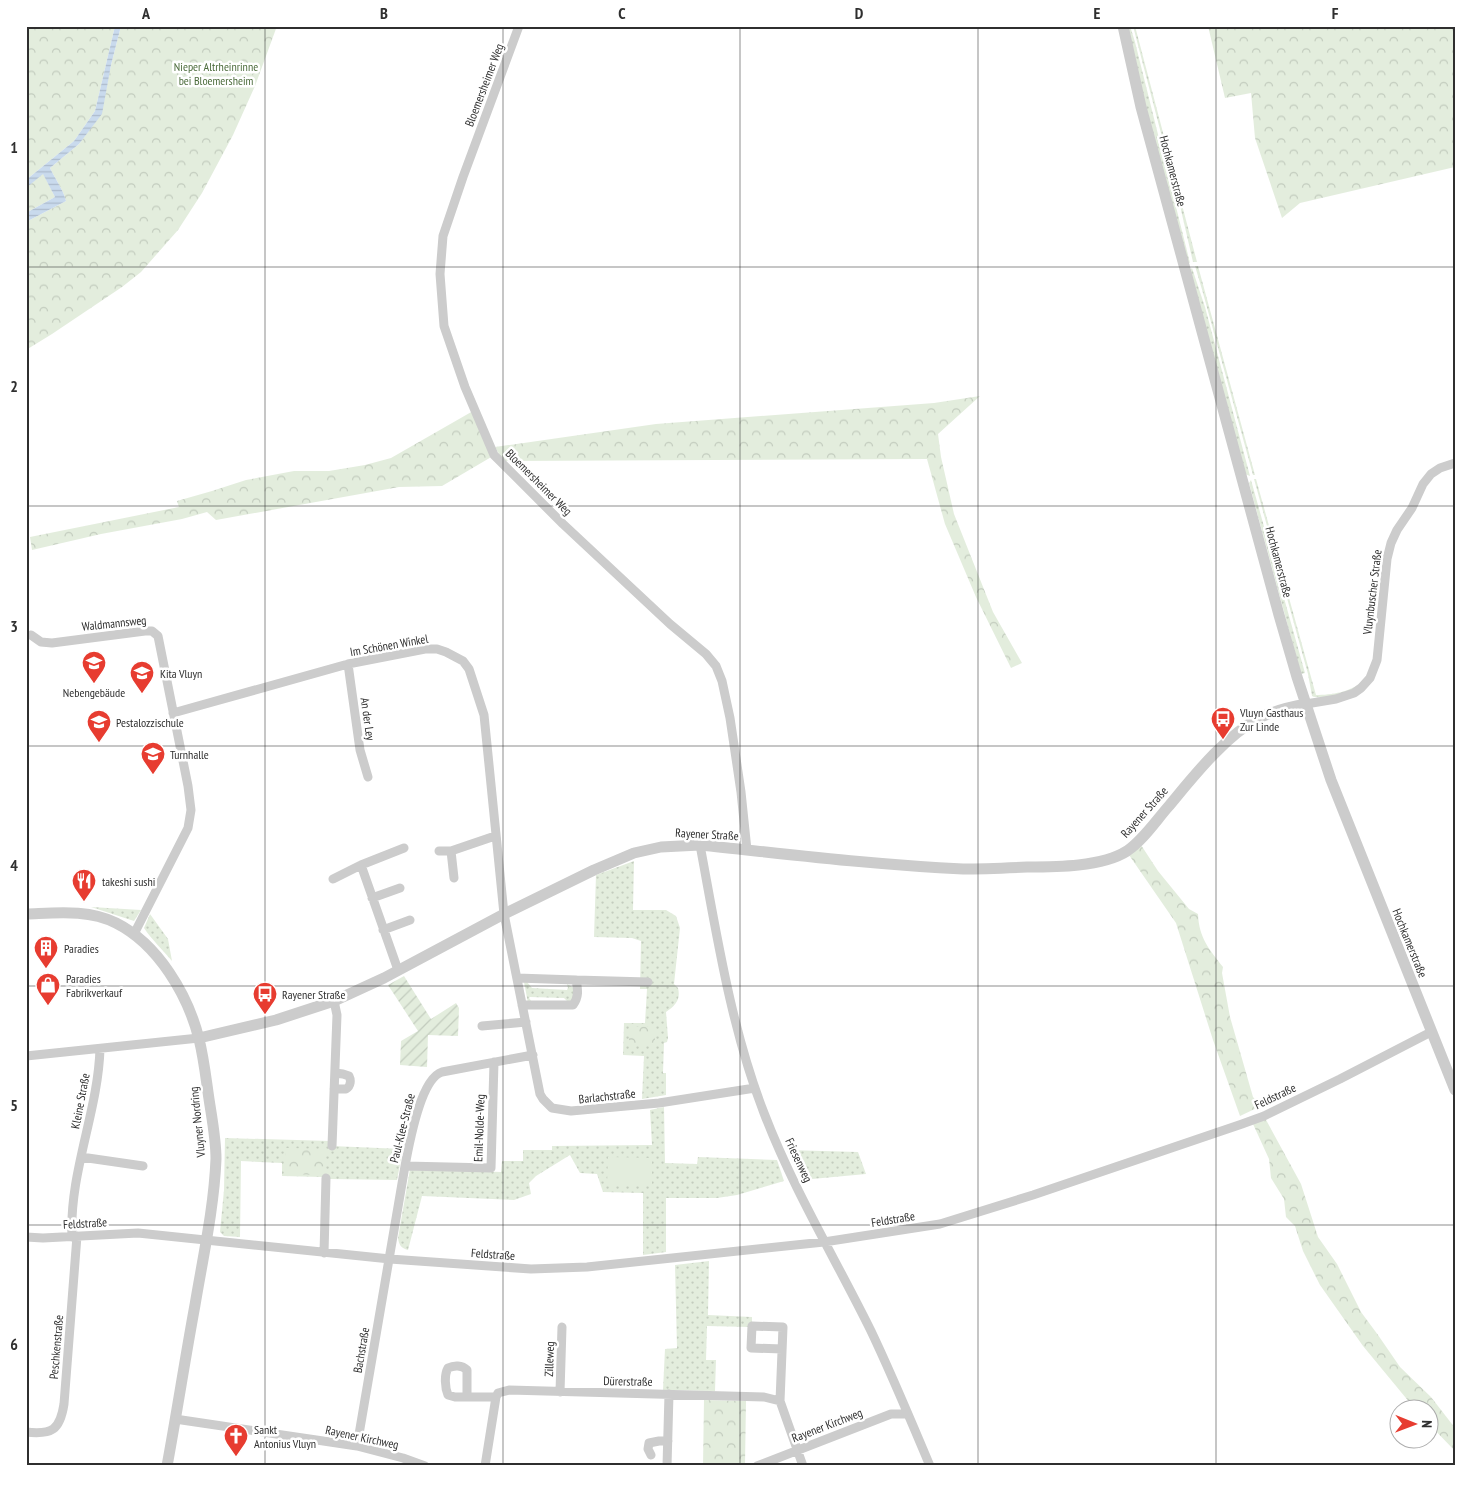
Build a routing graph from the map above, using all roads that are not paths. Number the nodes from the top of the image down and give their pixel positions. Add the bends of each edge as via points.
1 (519, 26) edge
2 (1123, 26) edge
3 (1455, 463) edge
4 (31, 635) dead end
5 (348, 664) junction
6 (1306, 704) junction
7 (173, 713) junction
8 (368, 777) dead end
9 (495, 836) junction
10 (700, 845) junction
11 (404, 848) dead end
12 (747, 850) junction
13 (451, 851) junction
14 (438, 852) dead end
15 (361, 865) junction
16 (454, 878) dead end
17 (333, 879) dead end
18 (400, 888) dead end
19 (372, 898) junction
20 (26, 914) edge
21 (504, 914) junction
22 (410, 920) dead end
23 (383, 930) junction
24 (134, 934) junction
25 (398, 970) junction
26 (517, 978) junction
27 (576, 980) junction
28 (648, 982) dead end
29 (334, 1001) junction
30 (522, 1005) junction
31 (526, 1022) junction
32 (482, 1026) dead end
33 (1431, 1032) junction
34 (199, 1038) junction
35 (100, 1049) junction
36 (533, 1055) junction
37 (26, 1056) edge
38 (494, 1062) junction
39 (335, 1073) junction
40 (755, 1088) junction
41 (334, 1089) junction
42 (1455, 1090) edge
43 (332, 1146) dead end
44 (81, 1157) junction
45 (143, 1166) dead end
46 (405, 1166) junction
47 (326, 1178) dead end
48 (74, 1236) junction
49 (26, 1237) edge
50 (206, 1240) junction
51 (824, 1242) junction
52 (324, 1252) junction
53 (390, 1259) junction
54 (562, 1327) dead end
55 (782, 1349) dead end
56 (560, 1392) junction
57 (669, 1394) junction
58 (467, 1397) dead end
59 (496, 1397) junction
60 (780, 1401) junction
61 (908, 1414) junction
62 (175, 1419) junction
63 (26, 1432) edge
64 (668, 1441) junction
65 (357, 1446) junction
66 (798, 1450) junction
67 (651, 1455) dead end
68 (167, 1466) edge
69 (425, 1466) edge
70 (485, 1466) edge
71 (667, 1466) edge
72 (757, 1466) edge
73 (803, 1466) edge
74 (930, 1466) edge

1 - 12 street, Bloemersheimer Weg via 443,236 440,274 444,326 465,387 494,454 562,524 716,666 730,718
2 - 6 street, Hochkamerstraße via 1184,266
3 - 6 street, Vluynbuscher Straße via 1430,474 1391,544 1377,660 1370,678 1354,693
4 - 7 street, Waldmannsweg via 41,642 52,643 152,631 158,636
5 - 7 street, Im Schönen Winkel
5 - 8 street, An der Ley via 360,750
5 - 9 street, Im Schönen Winkel via 437,649 455,656 469,669 484,715
6 - 12 street, Rayener Straße via 1260,718 1232,736 1137,844 1106,860 1056,867 965,869
6 - 33 street, Hochkamerstraße via 1331,780
7 - 24 street, Waldmannsweg via 188,786 191,810 188,828
9 - 13 street
9 - 21 street, Im Schönen Winkel
10 - 12 street, Rayener Straße
10 - 21 street, Rayener Straße via 661,847 634,853
10 - 40 street, Friesenweg via 724,974
11 - 15 street
13 - 14 street
13 - 16 street
15 - 17 street
15 - 19 street
18 - 19 street
19 - 23 street
20 - 24 street, Vluyner Nordring via 98,916
21 - 25 street, Rayener Straße
21 - 26 street, Barlachstraße
22 - 23 street
23 - 25 street
24 - 34 street, Vluyner Nordring via 156,956 181,992
25 - 29 street, Rayener Straße
26 - 27 street
26 - 30 street, Barlachstraße
27 - 28 street
27 - 30 street via 578,988 574,1006
29 - 34 street, Rayener Straße via 276,1020
29 - 39 street via 337,1015
30 - 31 street, Barlachstraße
31 - 32 street
31 - 36 street, Barlachstraße
33 - 42 street, Hochkamerstraße
33 - 51 street, Feldstraße via 1264,1116 1161,1152 940,1224
34 - 35 street, Rayener Straße
34 - 50 street, Vluyner Nordring via 216,1159
35 - 37 street, Rayener Straße
35 - 44 street, Kleine Straße
36 - 38 street, Paul-Klee-Straße
36 - 40 street, Barlachstraße via 543,1099 552,1108 572,1112
38 - 46 street, Paul-Klee-Straße via 437,1074 423,1094
38 - 46 street, Emil-Nolde-Weg via 491,1168
39 - 41 street
39 - 41 street via 349,1076 350,1086
40 - 51 street, Friesenweg via 784,1159
41 - 43 street
44 - 45 street
44 - 48 street, Kleine Straße via 72,1199
46 - 53 street, Paul-Klee-Straße
47 - 52 street
48 - 49 street, Feldstraße
48 - 50 street, Feldstraße via 138,1233
48 - 63 street, Peschkenstraße via 62,1419 49,1431
50 - 52 street, Feldstraße
50 - 62 street, Vluyner Nordring
51 - 53 street, Feldstraße via 568,1267 524,1268
51 - 61 street, Friesenweg via 870,1330
52 - 53 street, Feldstraße
53 - 65 street, Bachstraße
54 - 56 street, Zilleweg
55 - 60 street
56 - 57 street, Dürerstraße
56 - 59 street, Dürerstraße via 509,1390 498,1393
57 - 60 street, Dürerstraße via 764,1397
57 - 64 street
58 - 59 street, Dürerstraße
59 - 70 street
60 - 66 street
61 - 66 street, Rayener Kirchweg via 891,1414
61 - 74 street, Friesenweg
62 - 65 street, Rayener Kirchweg
62 - 68 street, Vluyner Nordring
64 - 67 street via 649,1443
64 - 71 street
65 - 69 street, Rayener Kirchweg
66 - 72 street, Rayener Kirchweg
66 - 73 street

